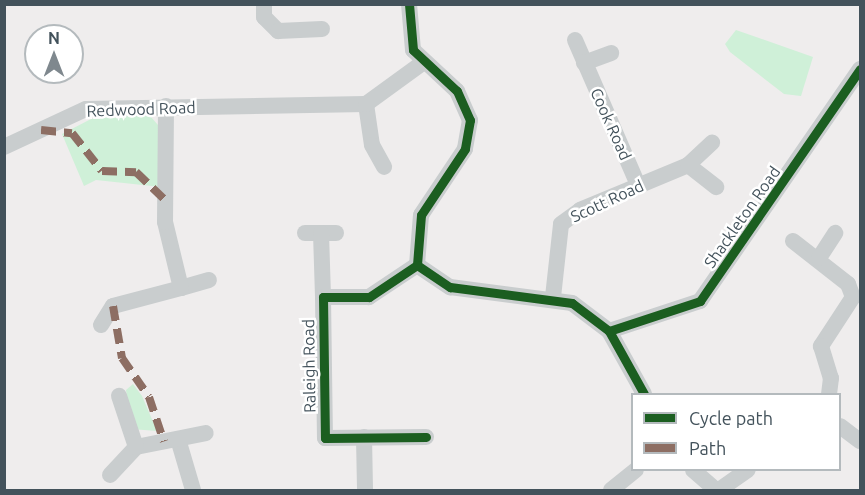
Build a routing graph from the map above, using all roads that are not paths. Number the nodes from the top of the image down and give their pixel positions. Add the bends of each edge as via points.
1 (264, 4) edge
2 (409, 4) edge
3 (322, 29) dead end
4 (575, 40) dead end
5 (610, 53) dead end
6 (584, 63) junction
7 (421, 64) junction
8 (861, 69) edge
9 (366, 104) junction
10 (166, 106) junction
11 (712, 143) dead end
12 (4, 147) edge
13 (688, 165) junction
14 (384, 167) dead end
15 (638, 185) junction
16 (716, 187) dead end
17 (321, 233) dead end
18 (835, 233) dead end
19 (793, 241) dead end
20 (819, 258) junction
21 (417, 266) junction
22 (209, 280) dead end
23 (180, 288) junction
24 (323, 297) junction
25 (553, 297) junction
26 (101, 325) dead end
27 (609, 331) junction
28 (643, 393) edge
29 (829, 393) edge
30 (119, 396) dead end
31 (841, 427) edge
32 (206, 433) dead end
33 (364, 438) junction
34 (426, 438) dead end
35 (178, 439) junction
36 (861, 441) edge
37 (136, 447) junction
38 (635, 471) edge
39 (694, 471) edge
40 (746, 471) edge
41 (110, 475) dead end
42 (193, 490) edge
43 (365, 490) edge
44 (610, 490) edge
45 (717, 490) edge

1 - 3 street via 264,17 278,31
2 - 7 street via 407,30
4 - 6 street, Cook Road
5 - 6 street
6 - 15 street, Cook Road
7 - 9 street
7 - 21 street via 465,103 470,132 465,149 421,215
8 - 27 street, Shackleton Road via 700,301
9 - 10 street, Redwood Road via 273,108
9 - 14 street via 372,145
10 - 12 street, Redwood Road via 86,109
10 - 23 street via 165,222
11 - 13 street, Scott Road
13 - 15 street, Scott Road
13 - 16 street
15 - 25 street, Scott Road via 561,224
17 - 24 street, Raleigh Road
18 - 20 street
19 - 20 street
20 - 29 street via 849,284 853,297 821,346 831,378
21 - 24 street, Raleigh Road via 369,297
21 - 25 street via 450,287
22 - 23 street
23 - 26 street via 113,306
24 - 33 street, Raleigh Road via 324,438
25 - 27 street via 572,303
27 - 28 street
30 - 37 street
31 - 36 street
32 - 35 street
33 - 34 street, Raleigh Road
33 - 43 street
35 - 37 street
35 - 42 street
37 - 41 street
38 - 44 street
39 - 45 street
40 - 45 street

